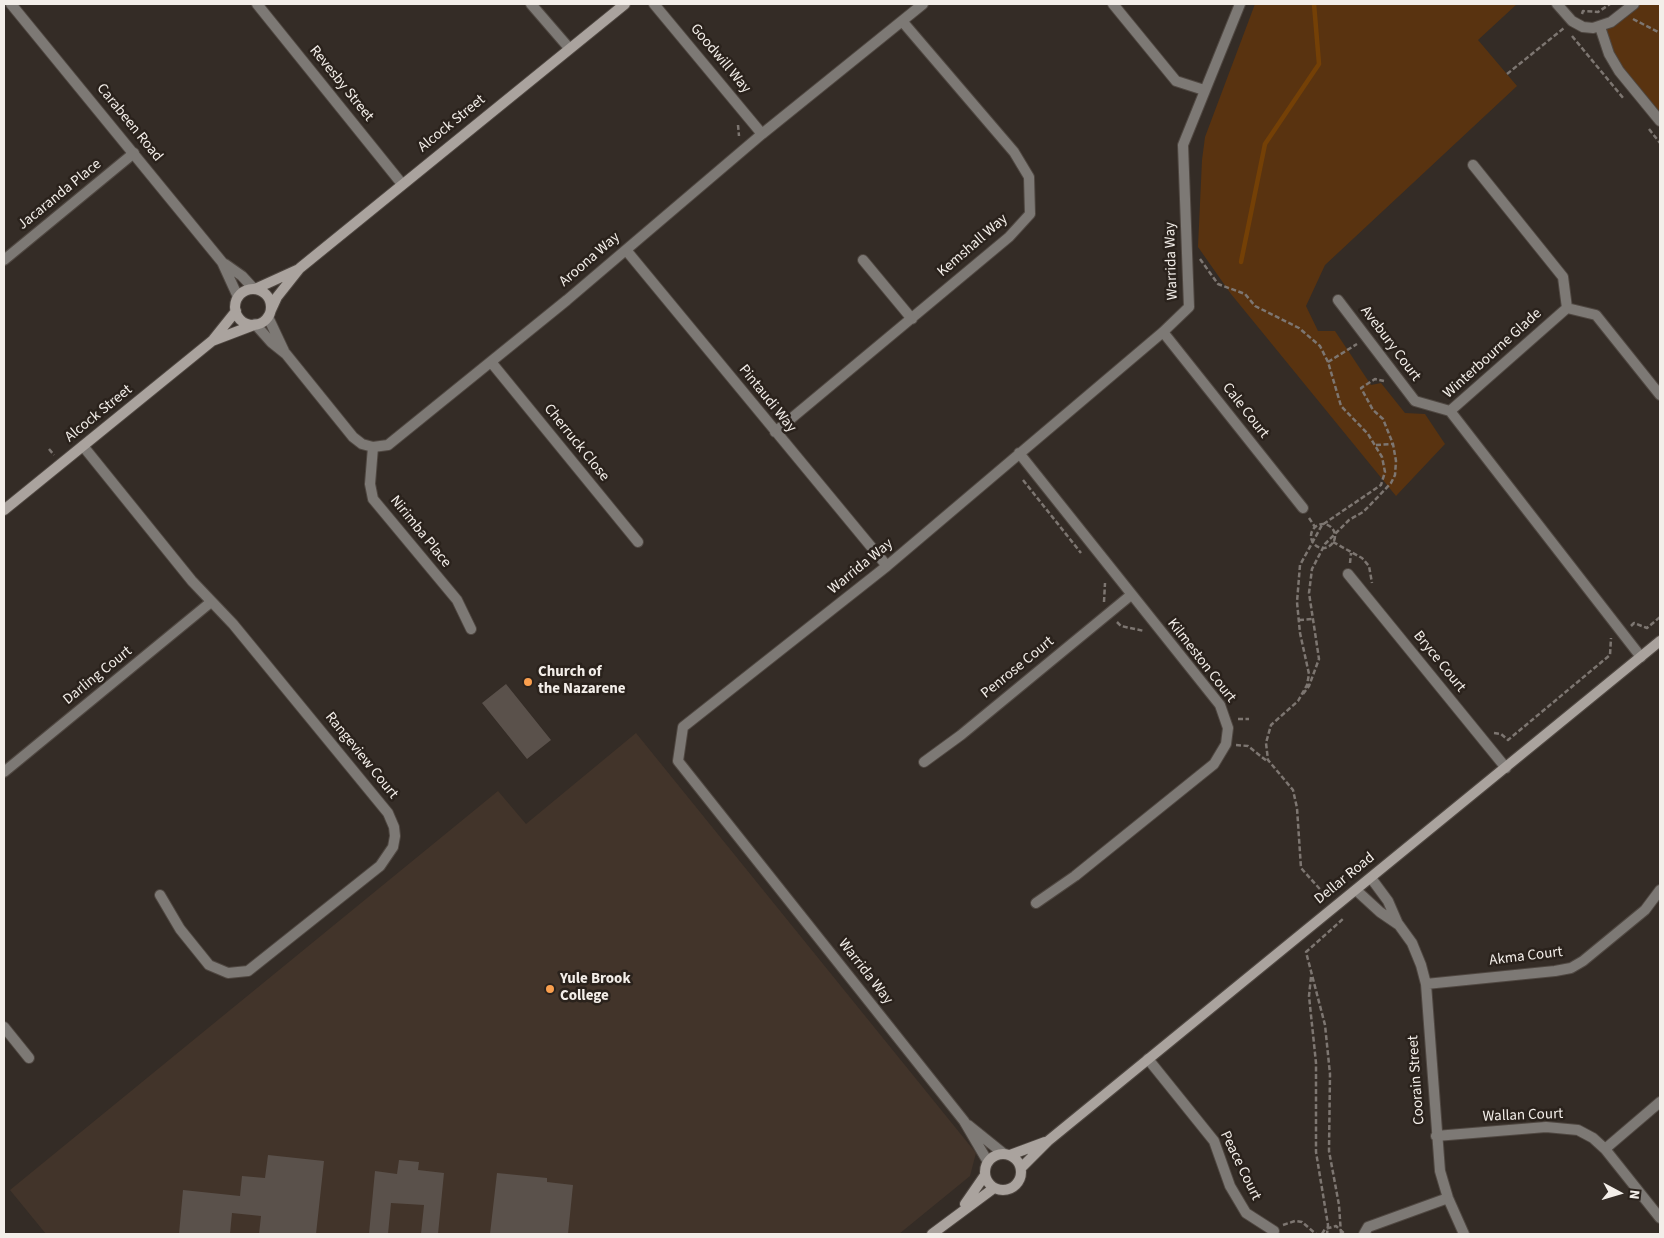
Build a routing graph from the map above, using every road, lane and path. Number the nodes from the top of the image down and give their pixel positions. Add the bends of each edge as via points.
1 (11, 4) edge
2 (257, 4) edge
3 (531, 4) edge
4 (625, 4) edge
5 (654, 4) edge
6 (923, 4) edge
7 (1114, 4) edge
8 (1240, 4) edge
9 (1557, 4) edge
10 (1630, 7) edge
11 (4, 10) edge
12 (902, 21) junction
13 (1600, 27) junction
14 (1660, 34) edge
15 (569, 48) junction
16 (1507, 74) dead end
17 (1204, 90) junction
18 (1629, 105) dead end
19 (748, 116) junction
20 (1660, 121) edge
21 (1648, 128) dead end
22 (762, 134) junction
23 (736, 142) dead end
24 (1660, 143) edge
25 (134, 153) junction
26 (1474, 166) dead end
27 (402, 184) junction
28 (626, 250) junction
29 (1198, 256) dead end
30 (4, 260) edge
31 (863, 260) dead end
32 (222, 262) junction
33 (300, 268) junction
34 (255, 289) junction
35 (238, 297) junction
36 (1338, 300) dead end
37 (1567, 308) junction
38 (236, 310) junction
39 (270, 314) junction
40 (912, 319) junction
41 (255, 324) junction
42 (1163, 332) junction
43 (1367, 338) junction
44 (212, 341) junction
45 (286, 354) junction
46 (491, 362) junction
47 (1328, 362) junction
48 (1388, 386) dead end
49 (1660, 395) edge
50 (1450, 411) junction
51 (775, 432) junction
52 (1394, 444) junction
53 (1376, 445) junction
54 (83, 446) junction
55 (373, 447) junction
56 (49, 449) dead end
57 (1019, 453) junction
58 (55, 456) dead end
59 (1303, 508) dead end
60 (4, 510) edge
61 (1324, 524) junction
62 (1335, 534) junction
63 (1312, 540) junction
64 (638, 542) dead end
65 (1333, 542) junction
66 (1324, 548) junction
67 (887, 566) junction
68 (1348, 574) dead end
69 (1376, 588) dead end
70 (1131, 595) junction
71 (211, 602) junction
72 (1660, 617) edge
73 (1313, 619) junction
74 (1299, 620) junction
75 (1631, 626) dead end
76 (471, 629) dead end
77 (1614, 636) dead end
78 (1660, 641) edge
79 (1641, 657) junction
80 (1298, 701) junction
81 (1488, 726) dead end
82 (1226, 744) junction
83 (924, 762) dead end
84 (1269, 763) junction
85 (1506, 768) junction
86 (4, 772) edge
87 (1371, 878) junction
88 (1356, 890) junction
89 (1660, 890) edge
90 (160, 894) dead end
91 (1327, 898) dead end
92 (1036, 903) dead end
93 (1344, 918) dead end
94 (1399, 925) junction
95 (1312, 975) junction
96 (1426, 984) junction
97 (4, 1027) edge
98 (30, 1058) dead end
99 (1148, 1059) junction
100 (1660, 1102) edge
101 (964, 1121) junction
102 (1436, 1136) junction
103 (1048, 1141) junction
104 (1605, 1150) junction
105 (1007, 1155) junction
106 (988, 1162) junction
107 (1020, 1168) junction
108 (985, 1175) junction
109 (994, 1188) junction
110 (1448, 1198) junction
111 (960, 1211) junction
112 (1660, 1218) edge
113 (1328, 1228) junction
114 (1340, 1228) junction
115 (1274, 1231) joint
116 (932, 1234) edge
117 (1316, 1234) edge
118 (1322, 1234) edge
119 (1327, 1234) edge
120 (1341, 1234) edge
121 (1345, 1234) edge
122 (1364, 1234) edge
123 (1464, 1234) edge

1 - 11 street
1 - 25 street, Carabeen Road
2 - 27 street, Revesby Street
3 - 15 street
4 - 15 main road, Alcock Street
5 - 19 street, Goodwill Way
6 - 12 street, Aroona Way
7 - 17 street via 1176,80
8 - 17 street, Warrida Way
9 - 13 street via 1572,21 1583,27
10 - 13 street
10 - 14 path via 1640,24
12 - 22 street, Aroona Way
12 - 40 street, Kemshall Way via 1014,152 1029,177 1030,214 1009,237
13 - 20 street via 1619,71
15 - 27 main road, Alcock Street
16 - 18 path via 1565,27
17 - 42 street, Warrida Way via 1184,145 1189,307
19 - 22 street, Goodwill Way
19 - 23 path via 738,124 741,134
21 - 24 path
22 - 28 street, Aroona Way
25 - 30 street, Jacaranda Place
25 - 32 street, Carabeen Road
26 - 37 street via 1563,277
27 - 33 main road, Alcock Street
28 - 46 street, Aroona Way
28 - 51 street, Pintaudi Way
29 - 47 path via 1218,284 1245,294 1255,306 1299,328 1320,346
31 - 40 street
32 - 34 street, Carabeen Road
32 - 35 street, Carabeen Road
33 - 34 main road, Alcock Street
33 - 39 main road, Alcock Street via 277,298
34 - 35 main road via 248,289
34 - 39 main road via 268,296
35 - 38 main road
36 - 43 street, Avebury Court
37 - 49 street via 1596,315
37 - 50 street, Winterbourne Glade
38 - 41 main road via 245,322
38 - 44 main road, Alcock Street
39 - 41 main road
39 - 45 street
40 - 51 street, Kemshall Way
41 - 44 main road, Alcock Street
41 - 45 street
42 - 57 street, Warrida Way
42 - 59 street, Cale Court
43 - 47 path
43 - 50 street, Avebury Court via 1415,401
44 - 54 main road, Alcock Street
45 - 55 street via 353,437
46 - 55 street, Aroona Way via 388,446
46 - 64 street, Cherruck Close
47 - 53 path via 1341,406
48 - 52 path via 1375,379 1361,388 1373,410 1383,419
50 - 79 street, Winterbourne Glade
51 - 67 street, Pintaudi Way
52 - 53 path
52 - 62 path via 1395,475 1391,483 1363,512
53 - 61 path via 1385,472 1381,485
54 - 60 main road, Alcock Street
54 - 71 street, Rangeview Court
55 - 76 street, Nirimba Place via 370,484 373,499 456,600
56 - 58 path
57 - 67 street, Warrida Way
57 - 70 street, Kilmeston Court
61 - 62 path via 1332,527
61 - 63 path via 1312,530
62 - 65 path
62 - 66 path
63 - 66 path
63 - 74 path via 1300,565
65 - 66 path
65 - 69 path via 1362,558 1369,566 1371,582
66 - 73 path via 1312,569 1309,593
67 - 101 street, Warrida Way via 683,727 678,762
68 - 85 street, Bryce Court
70 - 82 street, Kilmeston Court via 1220,705 1228,728
70 - 83 street, Penrose Court
71 - 86 street, Darling Court
71 - 90 street, Rangeview Court via 233,624 388,814 394,827 395,842 380,866 248,971 228,973 209,965 180,929
72 - 75 path via 1647,628 1634,623
73 - 74 path
73 - 80 path via 1319,659 1309,686
74 - 80 path via 1308,674 1307,685
77 - 81 path via 1611,638 1610,655 1508,740
78 - 79 main road, Dellar Road
79 - 85 main road, Dellar Road
80 - 84 path via 1285,709 1271,725 1266,743
82 - 84 path via 1248,746
82 - 92 street via 1214,764 1075,876
84 - 91 path via 1293,790 1301,868
85 - 87 main road, Dellar Road
87 - 88 main road, Dellar Road
87 - 94 street, Coorain Street via 1388,901
88 - 94 street, Coorain Street
88 - 99 main road, Dellar Road
89 - 96 street, Akma Court via 1645,910 1571,968
93 - 95 path via 1306,952
94 - 96 street, Coorain Street via 1412,943
95 - 113 path via 1309,996 1316,1063 1316,1152
95 - 114 path via 1325,1025 1330,1074 1329,1151
96 - 102 street, Coorain Street
97 - 98 street
99 - 103 main road, Dellar Road
99 - 115 street, Peace Court via 1214,1140 1230,1186 1246,1213
100 - 104 street
101 - 105 street, Warrida Way
101 - 106 street, Warrida Way
102 - 104 street, Wallan Court via 1546,1127 1578,1130
102 - 110 street, Coorain Street via 1440,1171
103 - 105 main road, Dellar Road
103 - 107 main road, Dellar Road
104 - 112 street, Wallan Court
105 - 106 main road via 995,1156
105 - 107 main road via 1018,1162
106 - 108 main road
107 - 109 main road via 1020,1178 1014,1186 1006,1190
108 - 109 main road
108 - 111 main road
109 - 111 main road
110 - 122 street via 1368,1227
110 - 123 street, Coorain Street
111 - 116 main road
113 - 114 path
113 - 118 path
113 - 119 path
114 - 120 path
114 - 121 path
115 - 117 path via 1295,1221 1302,1222

